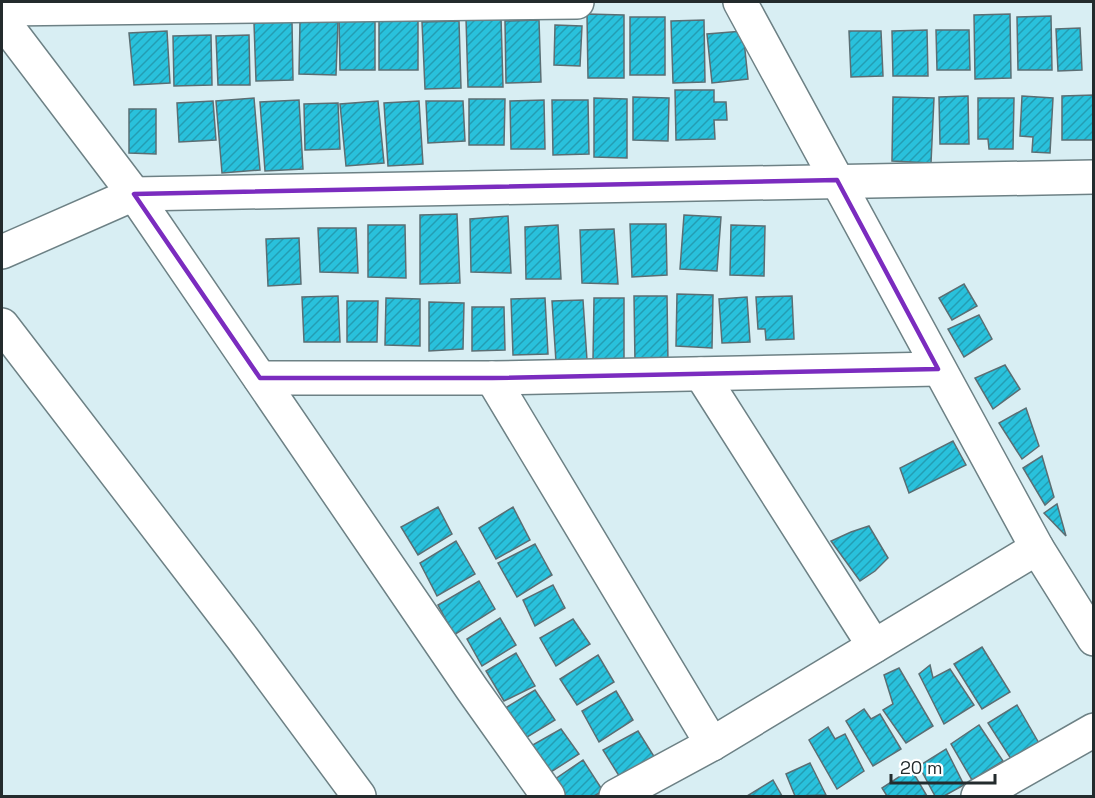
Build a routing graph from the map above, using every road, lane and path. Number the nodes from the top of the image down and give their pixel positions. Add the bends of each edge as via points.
1 (577, 2) edge
2 (740, 2) edge
3 (2, 9) edge
4 (2, 20) edge
5 (1094, 177) edge
6 (837, 180) junction
7 (134, 194) junction
8 (2, 252) edge
9 (2, 325) edge
10 (938, 369) junction
11 (700, 374) junction
12 (260, 378) junction
13 (492, 378) junction
14 (1037, 548) junction
15 (1094, 639) edge
16 (874, 646) junction
17 (1094, 730) edge
18 (712, 744) junction
19 (359, 796) edge
20 (548, 796) edge
21 (616, 796) edge
22 (978, 796) edge

1 - 3 street
2 - 6 street
4 - 7 street
5 - 6 street
6 - 7 street
6 - 10 street
7 - 8 street
7 - 12 street
9 - 19 street
10 - 11 street
10 - 14 street
11 - 13 street
11 - 16 street
12 - 13 street
12 - 20 street
13 - 18 street
14 - 15 street
14 - 16 street
16 - 18 street
17 - 22 street
18 - 21 street

